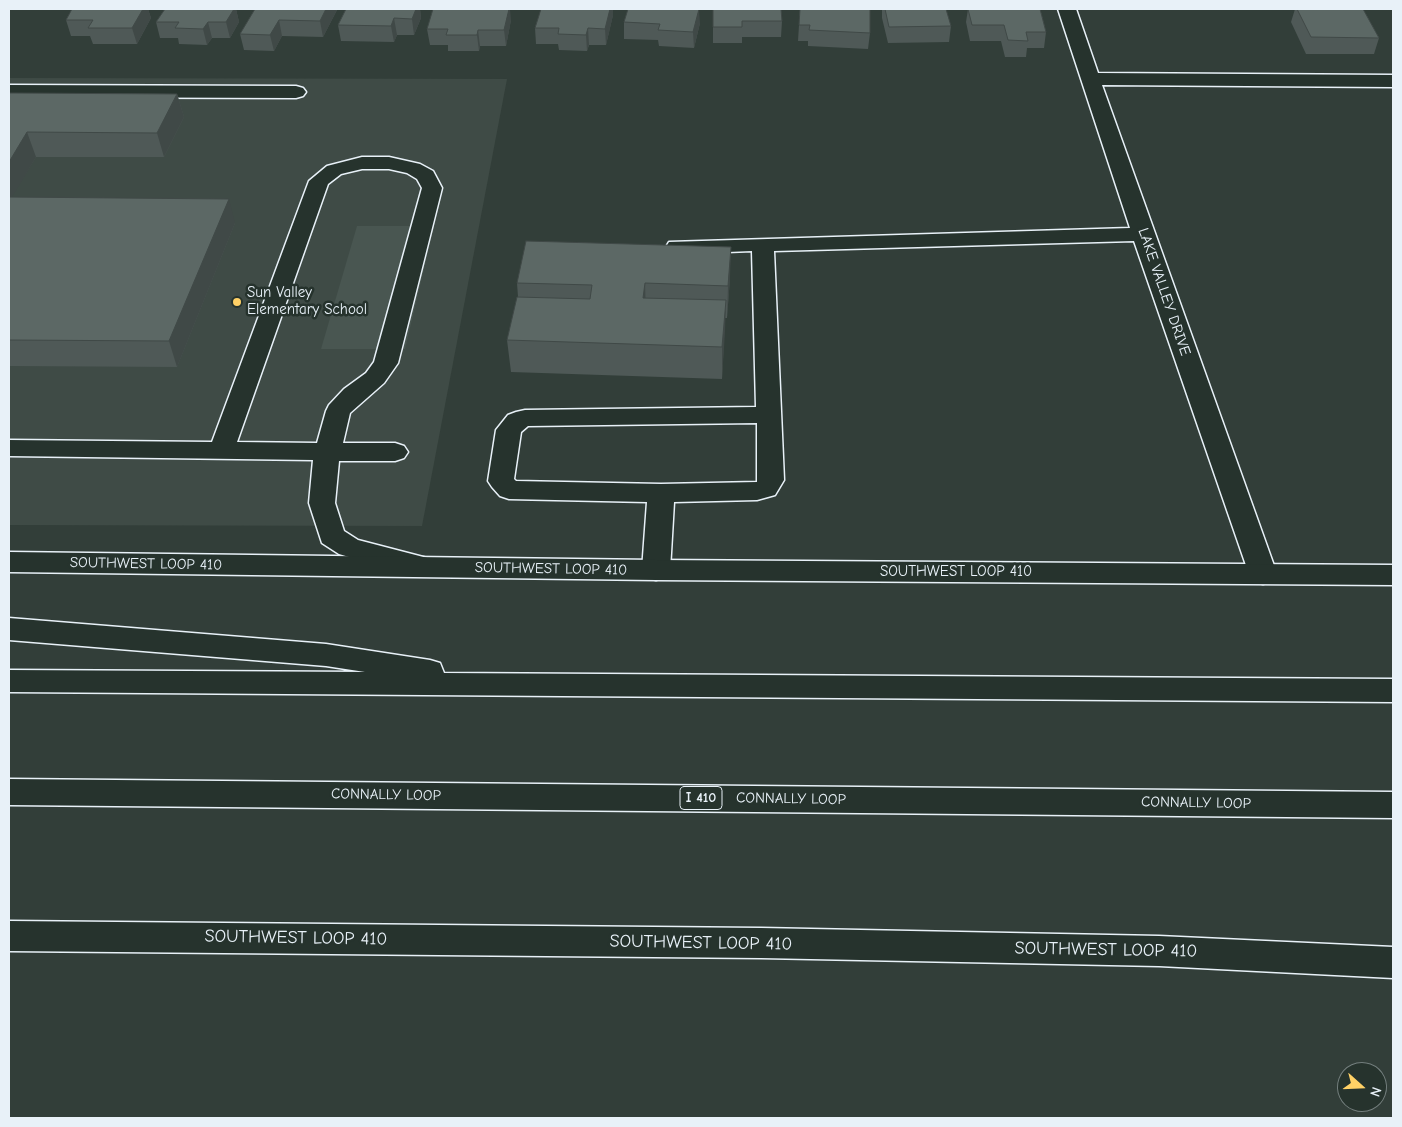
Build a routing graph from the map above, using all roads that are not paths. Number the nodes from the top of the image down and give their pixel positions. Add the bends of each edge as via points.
1 (1067, 9) edge
2 (1091, 79) junction
3 (1393, 81) edge
4 (9, 91) edge
5 (296, 92) dead end
6 (1143, 234) junction
7 (763, 246) junction
8 (657, 247) edge
9 (770, 423) junction
10 (9, 448) edge
11 (222, 450) junction
12 (328, 452) junction
13 (395, 452) dead end
14 (661, 493) junction
15 (9, 562) edge
16 (425, 568) junction
17 (656, 570) junction
18 (1263, 574) junction
19 (1393, 575) edge
20 (9, 629) edge
21 (9, 681) edge
22 (528, 686) junction
23 (1393, 691) edge
24 (9, 792) edge
25 (1393, 805) edge
26 (9, 936) edge
27 (1393, 963) edge

1 - 2 main road, LAKE VALLEY DRIVE
2 - 3 main road
2 - 6 main road, LAKE VALLEY DRIVE
4 - 5 main road
6 - 7 main road
6 - 18 main road, LAKE VALLEY DRIVE
7 - 8 main road
7 - 9 main road
9 - 14 main road via 771,480 766,489
9 - 14 main road via 524,418 509,430 502,481 509,490
10 - 11 main road
11 - 12 main road
11 - 12 main road via 319,181 334,170 362,163 389,163 413,168 426,175 432,188 386,363 375,378 338,410
12 - 13 main road
12 - 16 main road via 322,503 332,536 349,547
14 - 17 main road
15 - 16 main road, SOUTHWEST LOOP 410
16 - 17 main road, SOUTHWEST LOOP 410
17 - 18 main road, SOUTHWEST LOOP 410
18 - 19 main road, SOUTHWEST LOOP 410
20 - 22 main road via 326,655
21 - 22 main road
22 - 23 main road
24 - 25 main road, CONNALLY LOOP / I 410
26 - 27 main road, SOUTHWEST LOOP 410 via 771,943 1159,951

